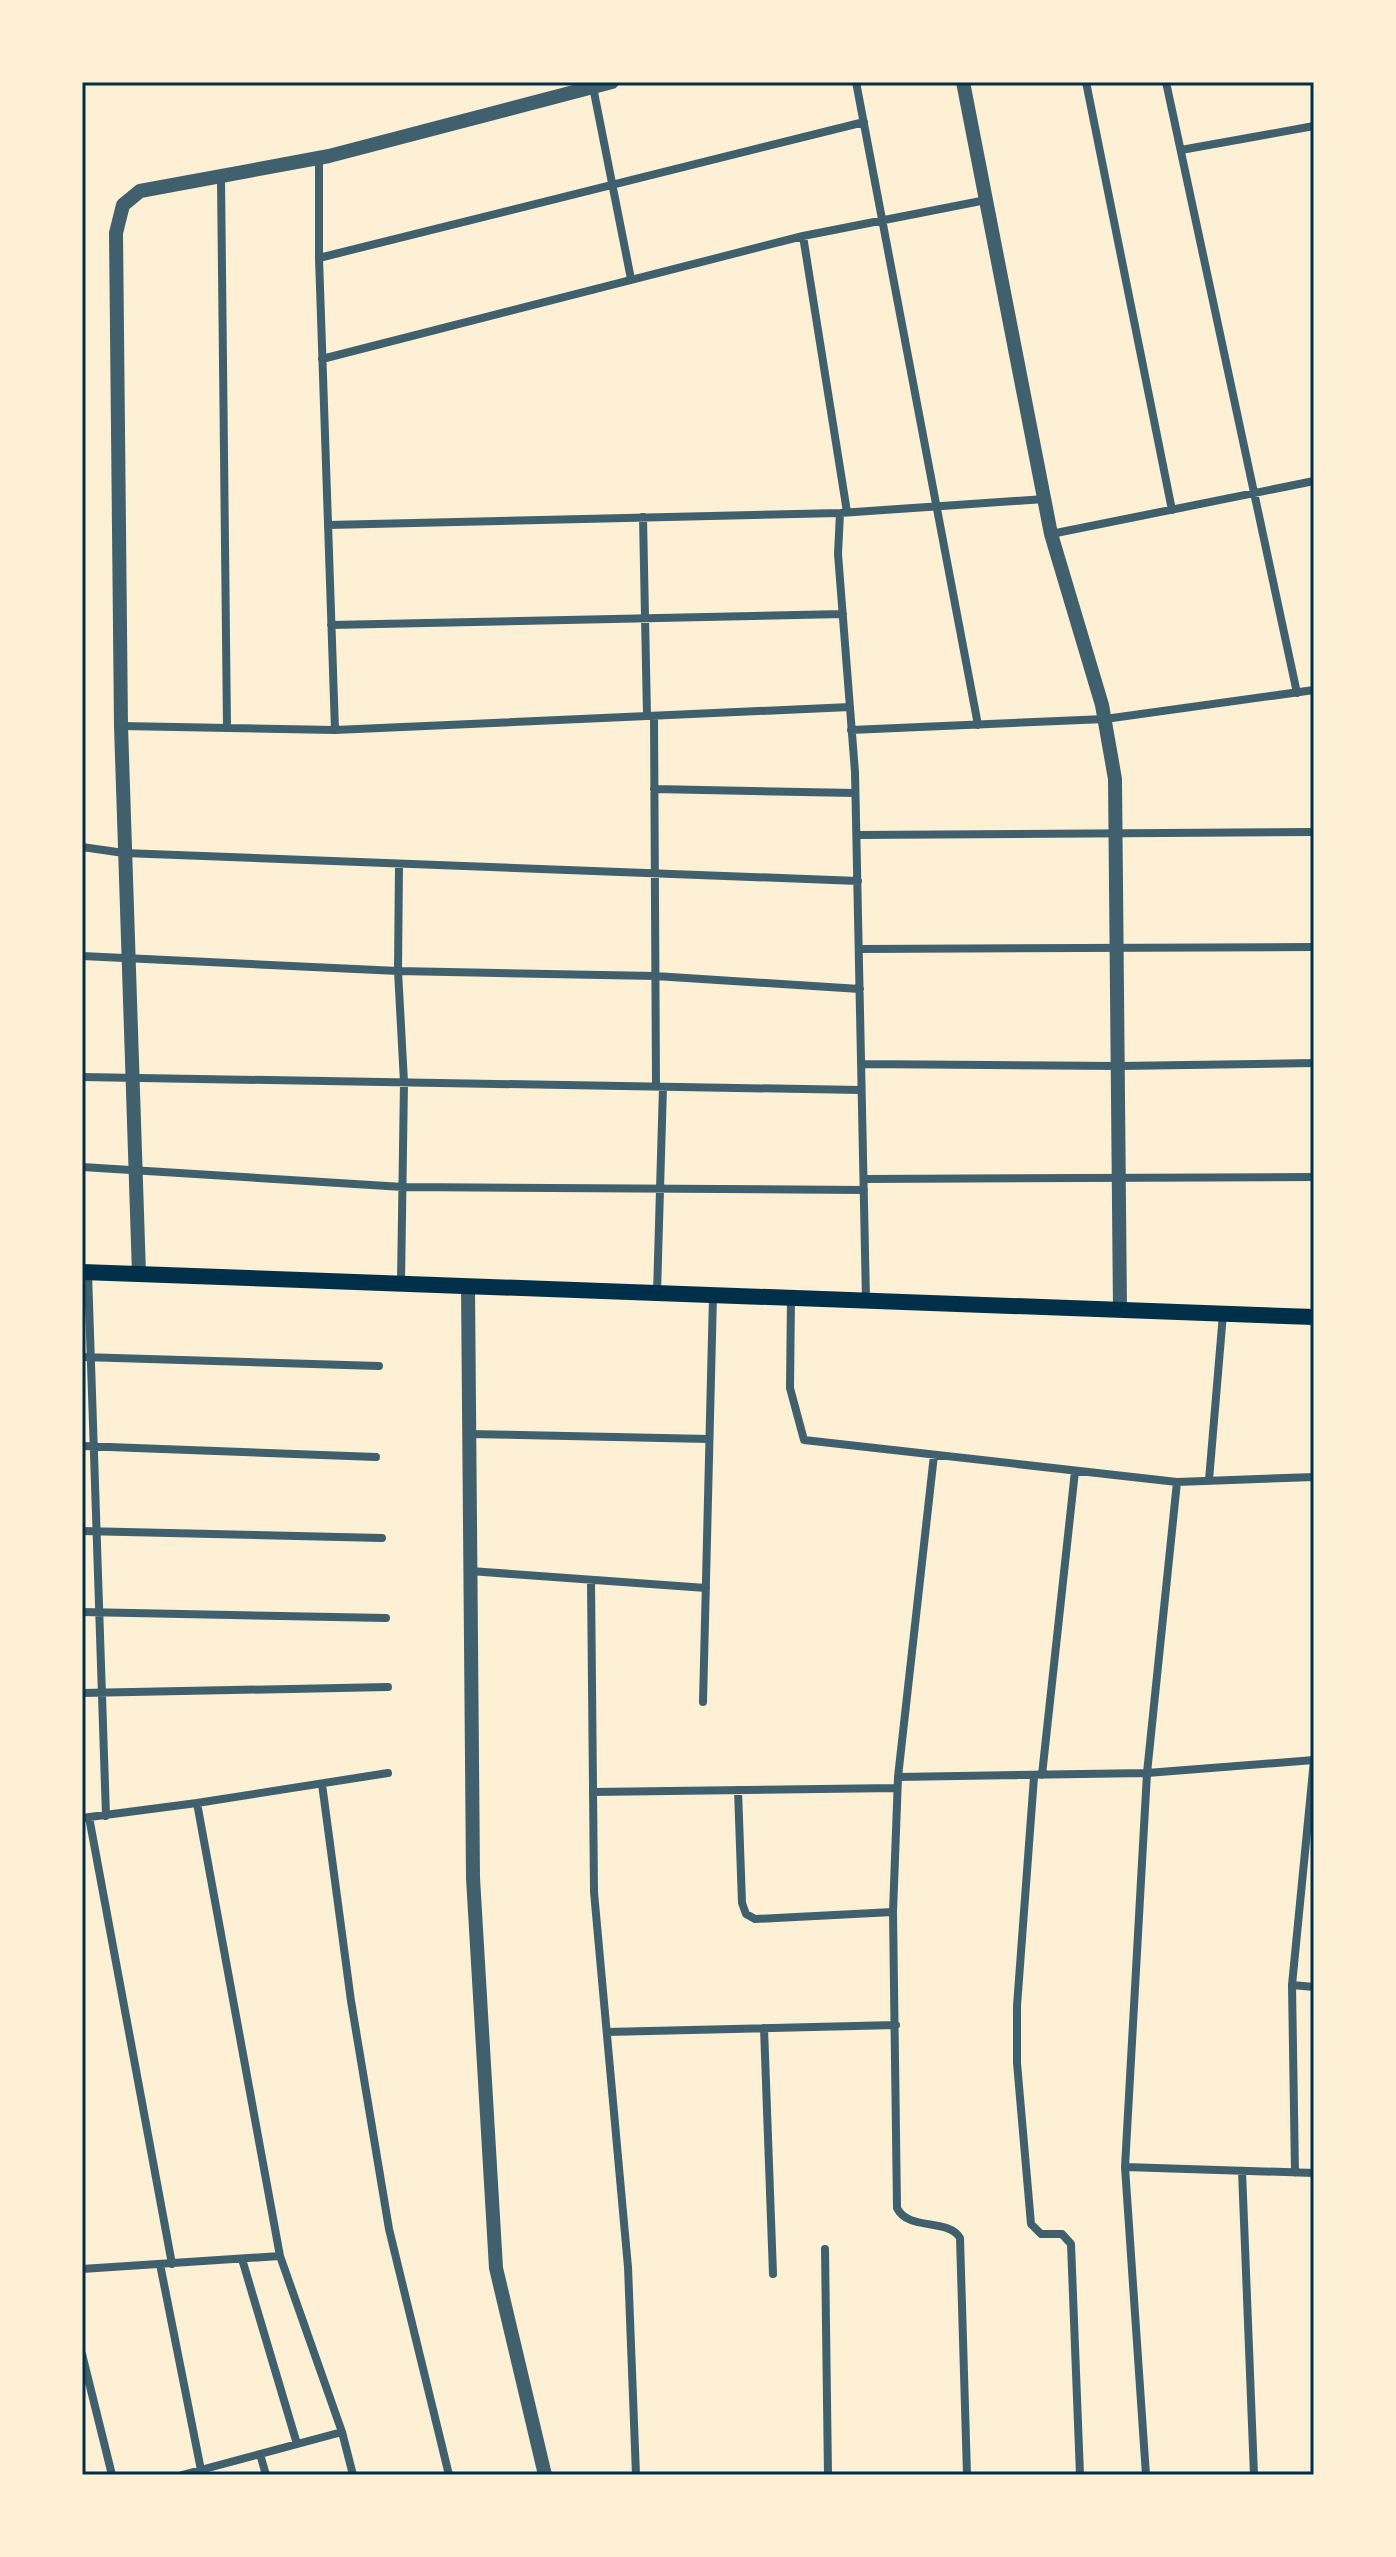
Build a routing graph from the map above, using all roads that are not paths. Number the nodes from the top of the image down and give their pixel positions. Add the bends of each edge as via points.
1 (612, 82) edge
2 (856, 82) edge
3 (963, 82) edge
4 (1086, 82) edge
5 (1166, 82) edge
6 (593, 87) junction
7 (864, 122) junction
8 (1314, 126) edge
9 (1181, 150) junction
10 (319, 158) junction
11 (221, 179) junction
12 (613, 186) junction
13 (986, 200) junction
14 (882, 222) junction
15 (803, 236) junction
16 (319, 258) junction
17 (631, 279) junction
18 (322, 359) junction
19 (1314, 481) edge
20 (1253, 493) junction
21 (1045, 499) junction
22 (939, 506) junction
23 (1172, 510) junction
24 (843, 512) junction
25 (643, 517) junction
26 (328, 525) junction
27 (1051, 534) junction
28 (843, 614) junction
29 (647, 618) junction
30 (331, 625) junction
31 (1314, 690) edge
32 (1297, 693) junction
33 (850, 707) junction
34 (650, 716) junction
35 (1105, 719) junction
36 (978, 725) junction
37 (121, 726) junction
38 (227, 728) junction
39 (335, 730) junction
40 (851, 730) junction
41 (654, 789) junction
42 (855, 793) junction
43 (1116, 831) junction
44 (1314, 832) edge
45 (857, 835) junction
46 (82, 847) edge
47 (124, 853) junction
48 (399, 864) junction
49 (655, 871) junction
50 (858, 881) junction
51 (1118, 947) junction
52 (1314, 947) edge
53 (859, 949) junction
54 (82, 956) edge
55 (126, 957) junction
56 (398, 971) junction
57 (655, 976) junction
58 (860, 989) junction
59 (1314, 1063) edge
60 (861, 1064) junction
61 (1120, 1066) junction
62 (82, 1077) edge
63 (130, 1078) junction
64 (404, 1082) junction
65 (659, 1086) junction
66 (861, 1090) junction
67 (82, 1167) edge
68 (134, 1169) junction
69 (1314, 1177) edge
70 (1120, 1178) junction
71 (864, 1179) junction
72 (403, 1187) junction
73 (660, 1188) junction
74 (864, 1190) junction
75 (85, 1272) edge
76 (139, 1274) junction
77 (401, 1284) junction
78 (468, 1287) junction
79 (657, 1294) junction
80 (713, 1296) junction
81 (791, 1298) junction
82 (866, 1301) junction
83 (1120, 1310) junction
84 (1223, 1313) junction
85 (1314, 1317) edge
86 (86, 1357) edge
87 (379, 1366) dead end
88 (469, 1434) junction
89 (709, 1439) junction
90 (82, 1446) edge
91 (94, 1446) junction
92 (934, 1455) junction
93 (376, 1457) dead end
94 (1075, 1471) junction
95 (1314, 1477) edge
96 (1209, 1480) junction
97 (1177, 1482) junction
98 (82, 1531) edge
99 (97, 1532) junction
100 (382, 1538) dead end
101 (470, 1571) junction
102 (591, 1580) junction
103 (706, 1588) junction
104 (82, 1612) edge
105 (99, 1612) junction
106 (386, 1618) dead end
107 (388, 1687) dead end
108 (82, 1693) edge
109 (102, 1693) junction
110 (703, 1702) dead end
111 (388, 1773) dead end
112 (1147, 1773) junction
113 (1038, 1776) junction
114 (898, 1777) junction
115 (322, 1784) junction
116 (896, 1788) junction
117 (738, 1790) junction
118 (593, 1792) junction
119 (197, 1803) junction
120 (106, 1816) junction
121 (85, 1817) edge
122 (893, 1912) junction
123 (1292, 1985) junction
124 (1314, 1987) edge
125 (896, 2025) junction
126 (764, 2028) junction
127 (607, 2032) junction
128 (1125, 2167) junction
129 (1242, 2171) junction
130 (1295, 2173) junction
131 (1314, 2173) edge
132 (825, 2249) dead end
133 (280, 2256) junction
134 (242, 2259) junction
135 (160, 2264) junction
136 (172, 2264) junction
137 (82, 2269) edge
138 (773, 2274) dead end
139 (82, 2354) edge
140 (342, 2432) junction
141 (297, 2444) junction
142 (260, 2454) junction
143 (201, 2470) junction
144 (112, 2475) edge
145 (182, 2475) edge
146 (266, 2475) edge
147 (353, 2475) edge
148 (449, 2475) edge
149 (545, 2475) edge
150 (636, 2475) edge
151 (828, 2475) edge
152 (967, 2475) edge
153 (1080, 2475) edge
154 (1146, 2475) edge
155 (1254, 2475) edge

1 - 6 street
2 - 7 street
3 - 13 street
4 - 23 street
5 - 9 street
6 - 10 street
6 - 12 street
7 - 12 street
7 - 14 street
8 - 9 street
9 - 20 street
10 - 11 street
10 - 16 street
11 - 37 street via 140,191 118,217
11 - 38 street
12 - 16 street
12 - 17 street
13 - 14 street
13 - 21 street
14 - 15 street
14 - 22 street
15 - 17 street
15 - 24 street
16 - 18 street
17 - 18 street
18 - 26 street
19 - 20 street
20 - 23 street
20 - 32 street
21 - 22 street
21 - 27 street
22 - 24 street
22 - 36 street
23 - 27 street
24 - 25 street
24 - 28 street via 838,554
25 - 26 street
25 - 29 street
26 - 30 street
27 - 35 street
28 - 29 street
28 - 33 street
29 - 30 street
29 - 34 street
30 - 39 street
31 - 32 street
32 - 35 street
33 - 34 street
33 - 40 street
34 - 39 street
34 - 41 street
35 - 36 street
35 - 43 street via 1115,779
36 - 40 street
37 - 38 street
37 - 47 street
38 - 39 street
40 - 42 street
41 - 42 street
41 - 49 street
42 - 45 street
43 - 44 street
43 - 45 street
43 - 51 street
45 - 50 street
46 - 47 street
47 - 48 street
47 - 55 street
48 - 49 street
48 - 56 street
49 - 50 street
49 - 57 street
50 - 53 street
51 - 52 street
51 - 53 street
51 - 61 street
53 - 58 street
54 - 55 street
55 - 56 street
55 - 63 street
56 - 57 street
56 - 64 street
57 - 58 street
57 - 65 street
58 - 60 street
59 - 61 street
60 - 61 street
60 - 66 street
61 - 70 street
62 - 63 street
63 - 64 street
63 - 68 street
64 - 65 street
64 - 72 street
65 - 66 street
65 - 73 street
66 - 71 street
67 - 68 street
68 - 72 street
68 - 76 street
69 - 70 street
70 - 71 street
70 - 83 street
71 - 74 street
72 - 73 street
72 - 77 street
73 - 74 street
73 - 79 street
74 - 82 street
75 - 76 main road
75 - 86 street
76 - 77 main road
77 - 78 main road
78 - 79 main road
78 - 88 street
79 - 80 main road
80 - 81 main road
80 - 89 street
81 - 82 main road
81 - 92 street via 790,1388 804,1440
82 - 83 main road
83 - 84 main road
84 - 85 main road
84 - 96 street
86 - 87 street
86 - 91 street
88 - 89 street
88 - 101 street
89 - 103 street
90 - 91 street
91 - 93 street
91 - 99 street
92 - 94 street
92 - 114 street
94 - 97 street
94 - 113 street
95 - 96 street
96 - 97 street
97 - 112 street
98 - 99 street
99 - 100 street
99 - 105 street
101 - 102 street
101 - 149 street via 473,1878 496,2268
102 - 103 street
102 - 118 street
103 - 110 street
104 - 105 street
105 - 106 street
105 - 109 street
107 - 109 street
108 - 109 street
109 - 120 street
111 - 115 street
112 - 113 street
112 - 123 street via 1314,1760
112 - 128 street
113 - 114 street
113 - 153 street via 1017,2006 1017,2063 1031,2224 1041,2234 1062,2234 1071,2244
114 - 116 street
115 - 119 street
115 - 148 street via 389,2229
116 - 117 street
116 - 122 street
117 - 118 street
117 - 122 street via 746,1914 755,1919
118 - 127 street via 594,1892
119 - 120 street
119 - 133 street
120 - 121 street
121 - 136 street
122 - 125 street
123 - 124 street
123 - 130 street
125 - 126 street
125 - 152 street via 897,2208 905,2218 953,2230 960,2238
126 - 127 street
126 - 138 street
127 - 150 street via 628,2267
128 - 129 street
128 - 154 street
129 - 130 street
129 - 155 street
130 - 131 street
132 - 151 street
133 - 134 street
133 - 140 street
134 - 136 street
134 - 141 street
135 - 136 street
135 - 137 street
135 - 143 street
139 - 144 street
140 - 141 street
140 - 147 street
141 - 142 street
142 - 143 street
142 - 146 street
143 - 145 street

